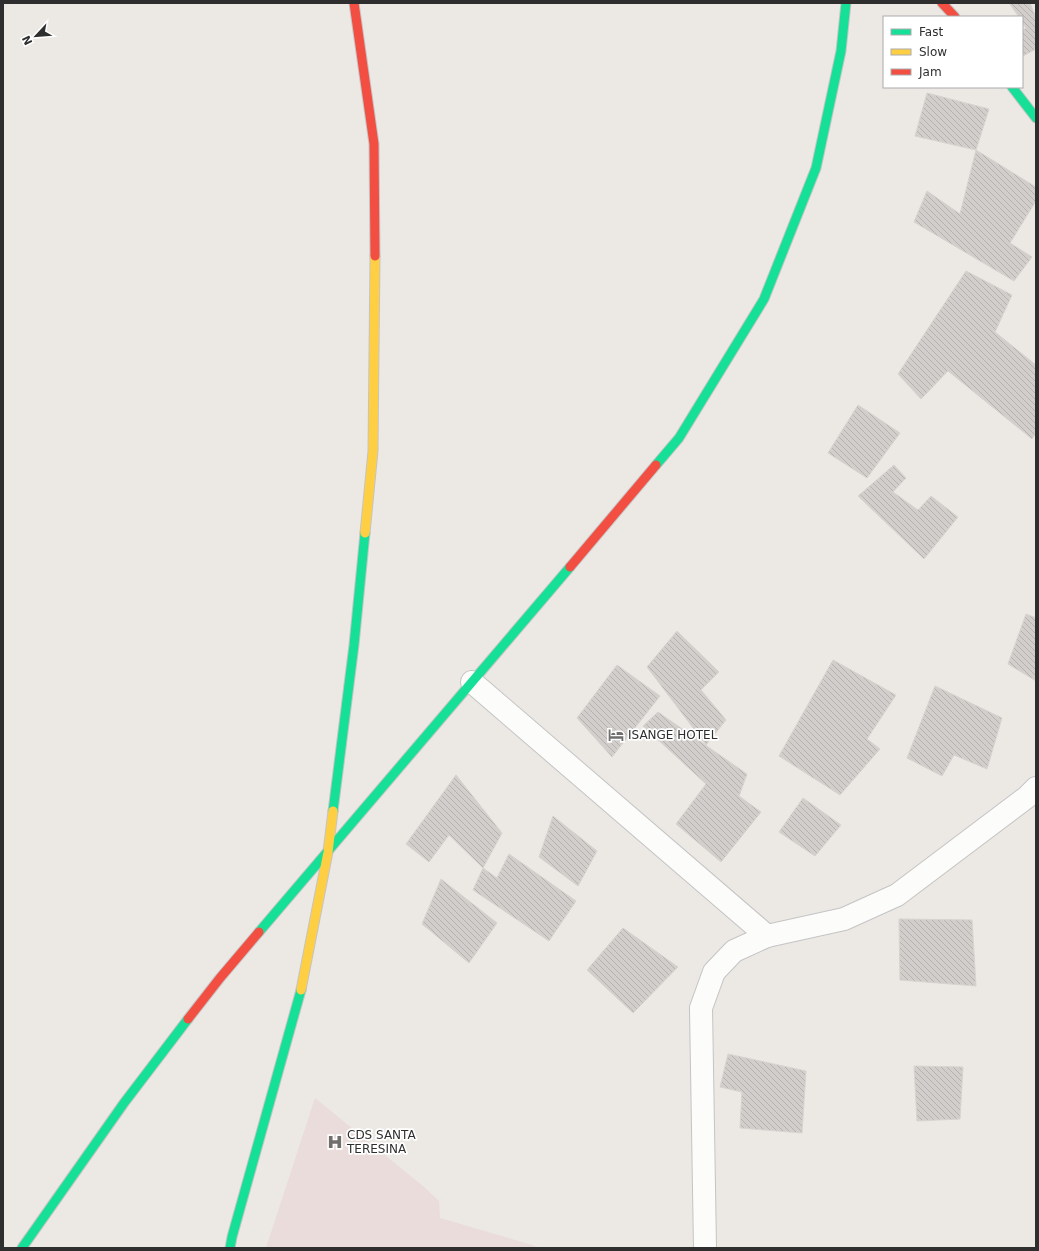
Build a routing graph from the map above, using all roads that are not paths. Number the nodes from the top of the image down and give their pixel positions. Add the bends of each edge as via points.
1 (354, 3) edge
2 (846, 3) edge
3 (942, 3) edge
4 (954, 16) edge
5 (1013, 88) edge
6 (1036, 118) edge
7 (472, 682) junction
8 (1036, 788) edge
9 (328, 852) junction
10 (767, 936) junction
11 (22, 1248) edge
12 (230, 1248) edge
13 (705, 1248) edge

1 - 9 main road via 374,144 373,451 354,645
2 - 7 main road via 841,51 816,168 764,299 679,438
3 - 4 main road
5 - 6 main road
7 - 9 main road
7 - 10 street
8 - 10 street via 897,895 844,920
9 - 11 main road via 215,984 124,1103
9 - 12 main road via 303,982
10 - 13 street via 734,951 714,972 701,1008

